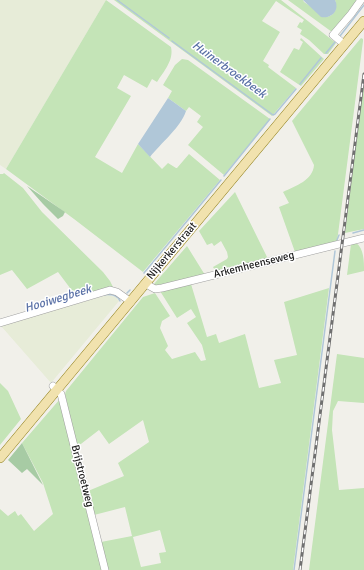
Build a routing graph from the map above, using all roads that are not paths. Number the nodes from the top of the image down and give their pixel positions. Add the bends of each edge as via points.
1 (361, 0) edge
2 (364, 20) edge
3 (344, 44) junction
4 (364, 238) edge
5 (146, 284) junction
6 (131, 302) junction
7 (0, 323) edge
8 (55, 388) junction
9 (0, 458) edge
10 (105, 570) edge

1 - 3 street via 333,35
2 - 3 main road, Nijkerkerstraat
3 - 5 main road, Nijkerkerstraat
4 - 5 street, Arkemheenseweg via 162,288 154,289
5 - 6 main road, Nijkerkerstraat
6 - 7 street via 110,290
6 - 8 main road, Nijkerkerstraat
8 - 9 main road, Nijkerkerstraat
8 - 10 street, Brijstroetweg via 61,394

